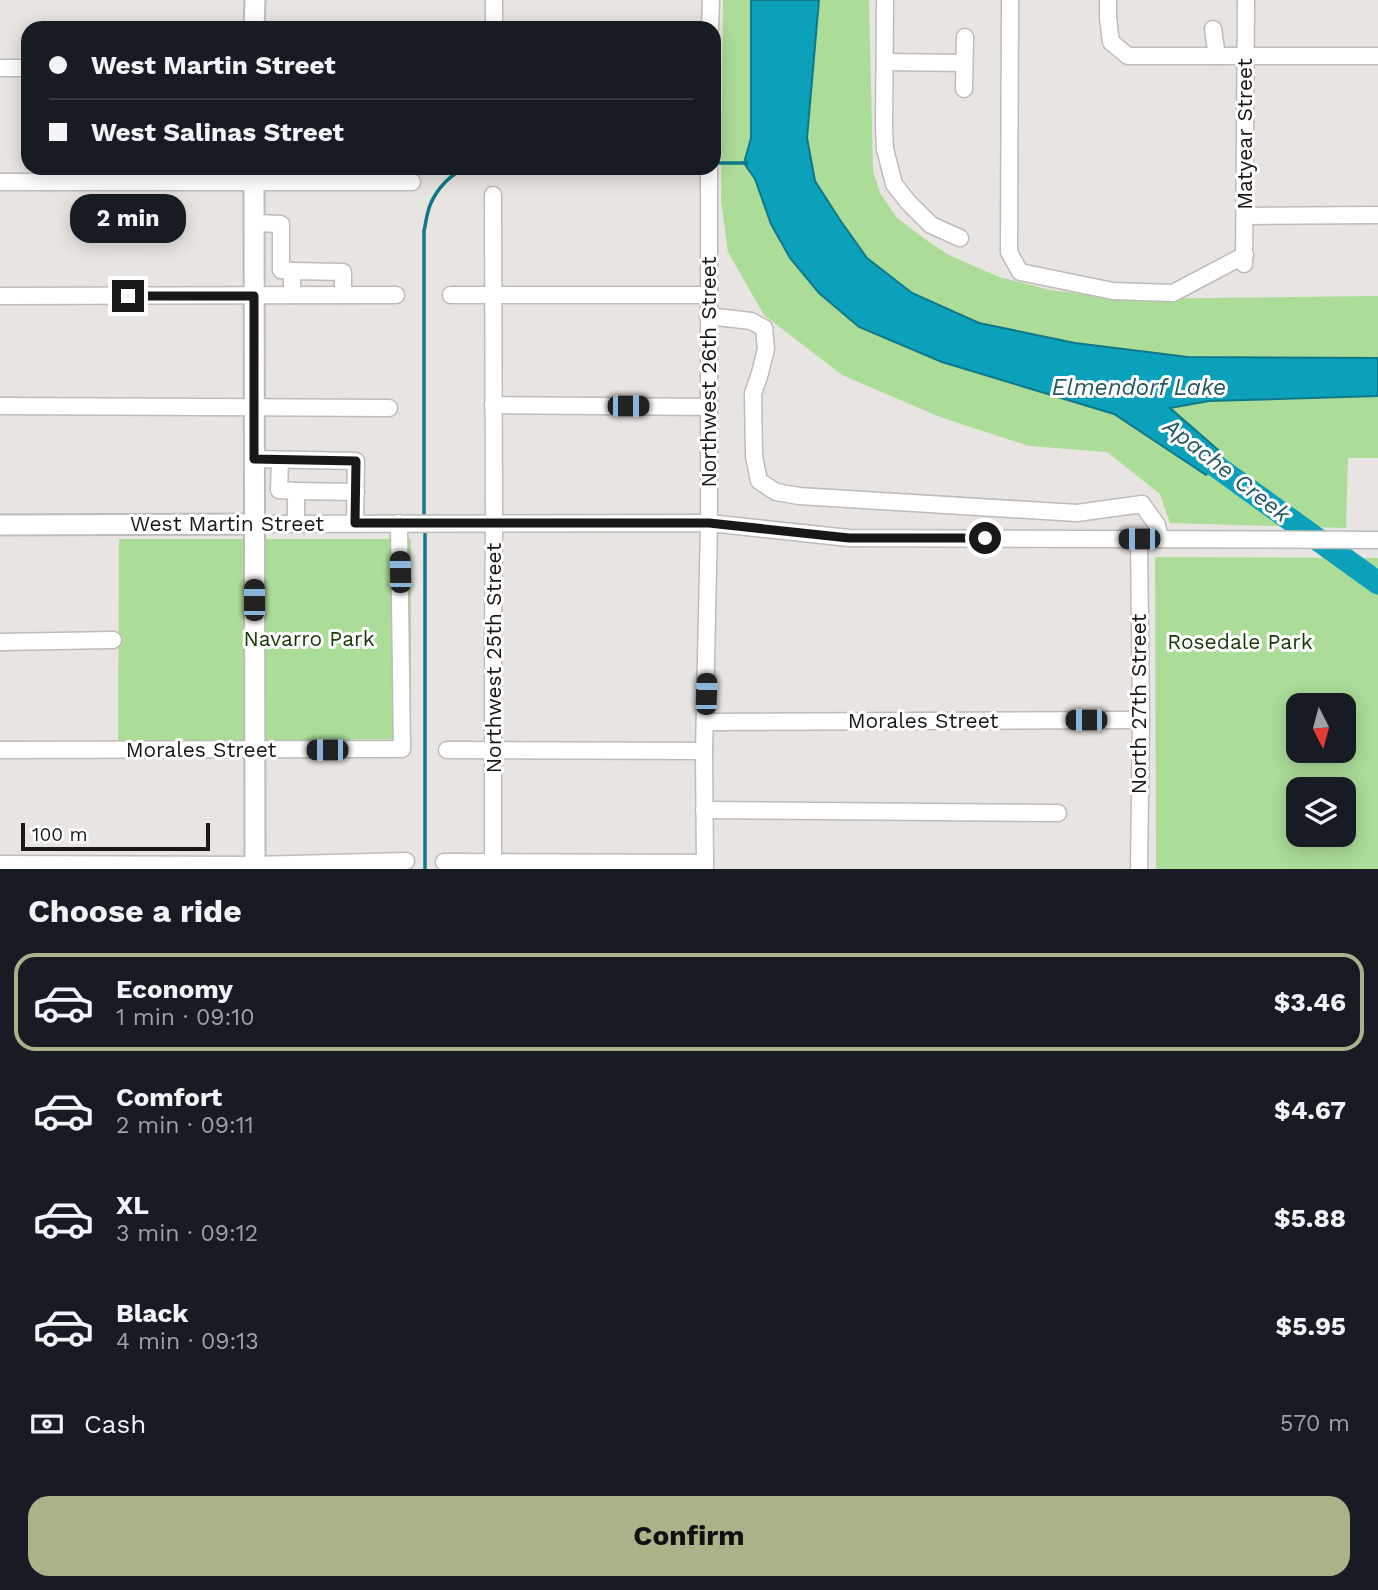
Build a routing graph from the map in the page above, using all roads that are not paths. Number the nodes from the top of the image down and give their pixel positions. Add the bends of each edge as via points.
1 (255, 0) edge
2 (494, 0) edge
3 (711, 0) edge
4 (885, 0) edge
5 (1010, 0) edge
6 (1108, 0) edge
7 (1246, 0) edge
8 (254, 21) edge
9 (494, 21) edge
10 (710, 21) edge
11 (1213, 29) dead end
12 (965, 37) dead end
13 (1217, 56) junction
14 (1246, 56) junction
15 (1378, 56) edge
16 (885, 62) junction
17 (964, 63) junction
18 (0, 68) edge
19 (21, 68) edge
20 (964, 89) dead end
21 (254, 175) edge
22 (709, 175) edge
23 (0, 182) edge
24 (411, 182) dead end
25 (493, 195) dead end
26 (1378, 215) edge
27 (1245, 216) junction
28 (254, 223) junction
29 (960, 238) dead end
30 (292, 271) junction
31 (292, 295) junction
32 (343, 295) junction
33 (396, 295) dead end
34 (451, 295) dead end
35 (494, 295) junction
36 (708, 295) junction
37 (0, 296) edge
38 (254, 296) junction
39 (708, 316) junction
40 (493, 405) junction
41 (0, 406) edge
42 (253, 407) junction
43 (708, 407) junction
44 (389, 408) dead end
45 (254, 459) junction
46 (280, 460) junction
47 (296, 491) junction
48 (356, 492) junction
49 (355, 523) junction
50 (401, 523) junction
51 (709, 523) junction
52 (254, 524) junction
53 (296, 524) junction
54 (494, 524) junction
55 (0, 525) edge
56 (1139, 539) junction
57 (1160, 539) junction
58 (1378, 540) edge
59 (113, 640) dead end
60 (0, 642) edge
61 (1140, 720) junction
62 (705, 722) junction
63 (0, 750) edge
64 (255, 750) junction
65 (447, 750) dead end
66 (704, 751) junction
67 (493, 752) junction
68 (704, 810) junction
69 (1058, 813) dead end
70 (406, 861) dead end
71 (444, 862) dead end
72 (0, 863) edge
73 (493, 866) edge
74 (705, 866) edge
75 (255, 867) edge
76 (1139, 869) edge

1 - 8 main road
2 - 9 street
3 - 10 street
4 - 16 street
5 - 27 street, Matyear Street via 1009,251 1020,272 1113,291 1173,293 1245,261
6 - 13 street via 1111,41 1128,56
7 - 14 street, Matyear Street
11 - 13 street
12 - 17 street
13 - 14 street
14 - 15 street
14 - 27 street, Matyear Street
16 - 17 street
16 - 29 street via 885,149 894,184 931,225
17 - 20 street
18 - 19 street
21 - 23 street
21 - 24 street
21 - 28 main road
22 - 36 street, Northwest 26th Street
25 - 35 street, Northwest 25th Street
26 - 27 street
28 - 30 street via 281,225 281,270
28 - 38 main road
30 - 31 street
30 - 32 street via 343,272
31 - 32 street
31 - 38 street
32 - 33 street
34 - 35 street
35 - 36 street
35 - 40 street, Northwest 25th Street
36 - 39 street, Northwest 26th Street
37 - 38 street
38 - 42 main road
39 - 43 street, Northwest 26th Street
39 - 57 street via 751,321 764,328 766,349 753,394 754,456 759,481 776,492 1077,513 1142,504 1157,525
40 - 43 street
40 - 54 street, Northwest 25th Street
41 - 42 street
42 - 44 street
42 - 45 main road
43 - 51 street, Northwest 26th Street
45 - 46 street
45 - 52 main road
46 - 47 street via 279,491
46 - 48 street via 356,461
47 - 48 street
47 - 53 street
48 - 49 street
49 - 50 street, West Martin Street
49 - 53 street, West Martin Street
50 - 54 street, West Martin Street
50 - 64 street, Morales Street via 402,749
51 - 54 street, West Martin Street
51 - 56 street, West Martin Street via 849,538
51 - 62 street, Northwest 26th Street
52 - 53 street, West Martin Street
52 - 55 main road, West Martin Street
52 - 64 main road
54 - 67 street, Northwest 25th Street
56 - 57 street, West Martin Street
56 - 61 street, North 27th Street
57 - 58 street, West Martin Street
59 - 60 street
61 - 62 street, Morales Street
61 - 76 street, North 27th Street
62 - 66 street, Northwest 26th Street
63 - 64 street, Morales Street
64 - 75 main road
65 - 67 street
66 - 67 street
66 - 68 street, Northwest 26th Street
67 - 73 street, Northwest 25th Street
68 - 69 street
68 - 74 street, Northwest 26th Street
70 - 75 street
71 - 73 street
72 - 75 street
73 - 74 street

